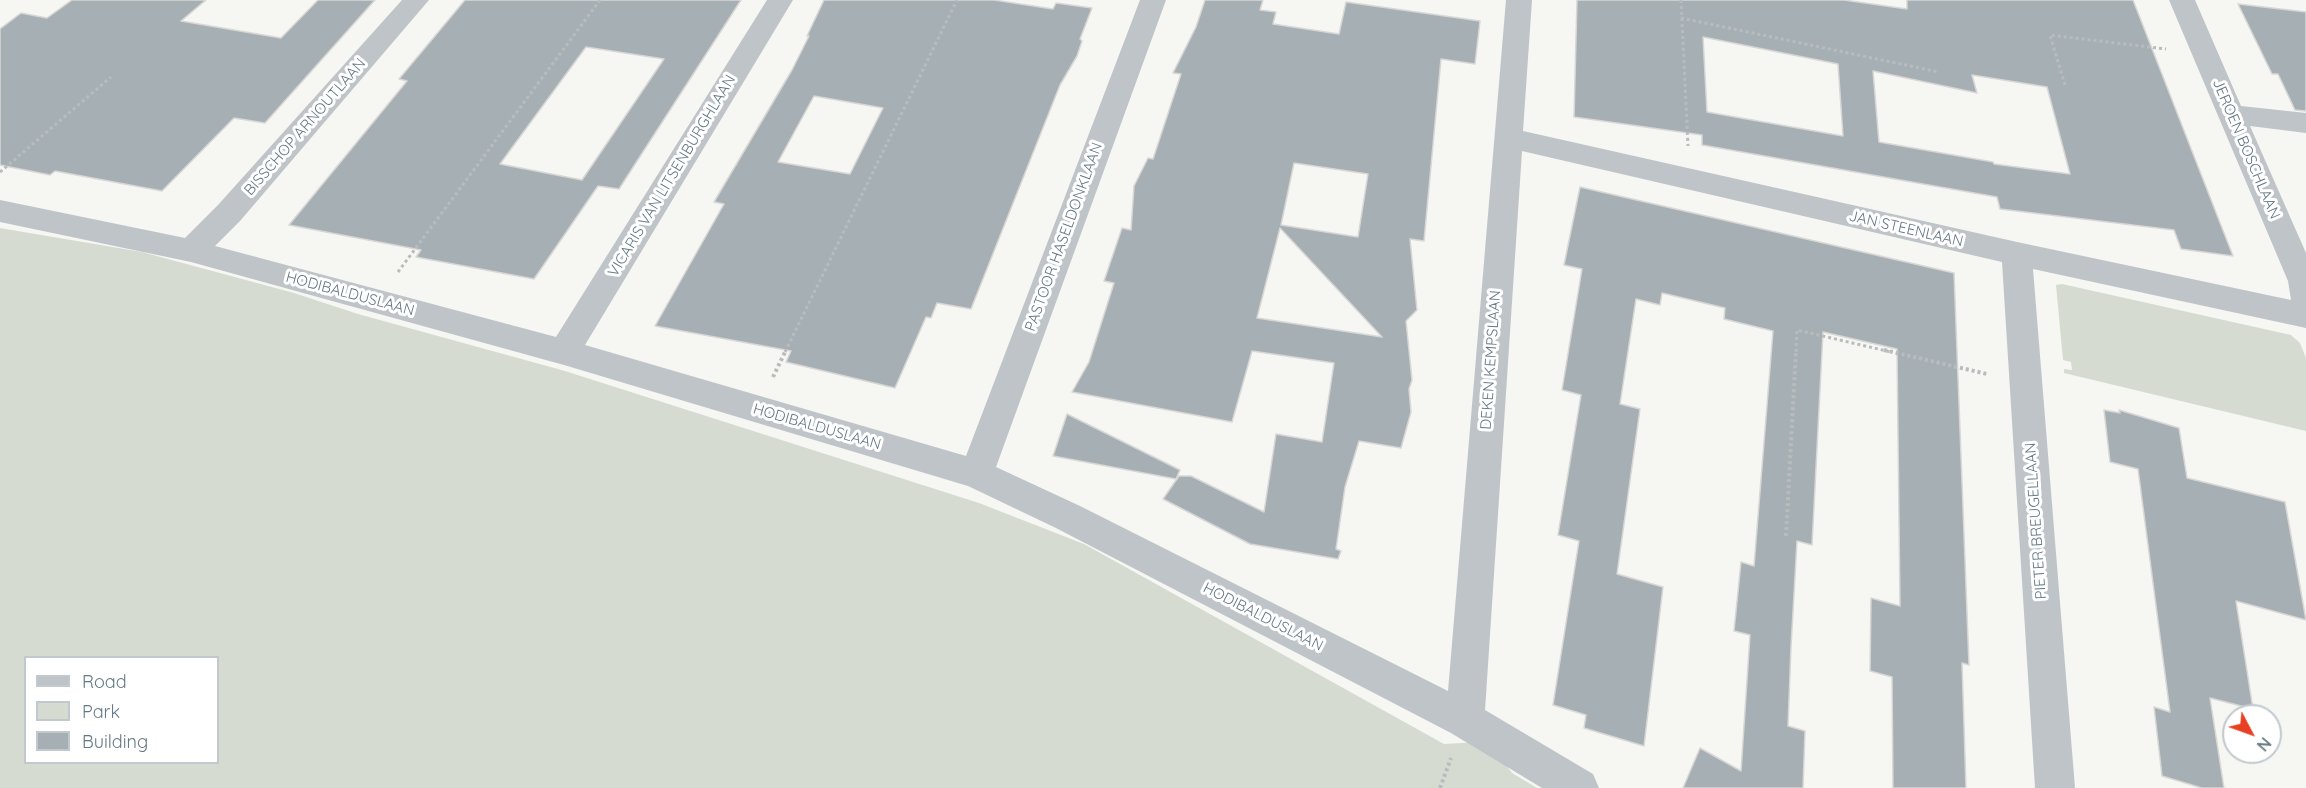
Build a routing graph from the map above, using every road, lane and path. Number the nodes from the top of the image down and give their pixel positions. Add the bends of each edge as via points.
1 (416, 0) edge
2 (600, 0) edge
3 (780, 0) edge
4 (957, 0) edge
5 (1153, 0) edge
6 (1519, 0) edge
7 (1681, 0) edge
8 (2182, 0) edge
9 (1681, 18) junction
10 (2205, 54) junction
11 (1939, 72) dead end
12 (111, 77) dead end
13 (2065, 84) dead end
14 (2231, 114) junction
15 (2306, 123) edge
16 (1508, 138) junction
17 (0, 172) edge
18 (1685, 179) junction
19 (0, 211) edge
20 (191, 251) junction
21 (2017, 254) junction
22 (2306, 299) edge
23 (376, 301) junction
24 (2306, 316) edge
25 (564, 352) junction
26 (2026, 383) junction
27 (757, 409) junction
28 (976, 474) junction
29 (1786, 536) dead end
30 (1465, 720) junction
31 (1579, 788) edge
32 (2055, 788) edge

1 - 20 street, BISSCHOP ARNOUTLAAN
2 - 23 path
3 - 25 street, VICARIS VAN LITSENBURGHLAAN
4 - 27 path
5 - 28 street, PASTOOR HASELDONKLAAN
6 - 16 street, DEKEN KEMPSLAAN
7 - 9 path
8 - 10 street, JEROEN BOSCHLAAN
9 - 11 path
9 - 18 path via 1688,144
10 - 13 path via 2050,35
10 - 14 street, JEROEN BOSCHLAAN
12 - 17 path
14 - 15 street
14 - 22 street, JEROEN BOSCHLAAN via 2303,281
16 - 18 street, JAN STEENLAAN
16 - 30 street, DEKEN KEMPSLAAN
18 - 21 street, JAN STEENLAAN
19 - 20 street, HODIBALDUSLAAN
20 - 23 street, HODIBALDUSLAAN
21 - 24 street, JAN STEENLAAN
21 - 26 street, PIETER BREUGELLAAN
23 - 25 street, HODIBALDUSLAAN
25 - 27 street, HODIBALDUSLAAN
26 - 29 path via 1797,330
26 - 32 street, PIETER BREUGELLAAN
27 - 28 street, HODIBALDUSLAAN
28 - 30 street, HODIBALDUSLAAN
30 - 31 street, HODIBALDUSLAAN

